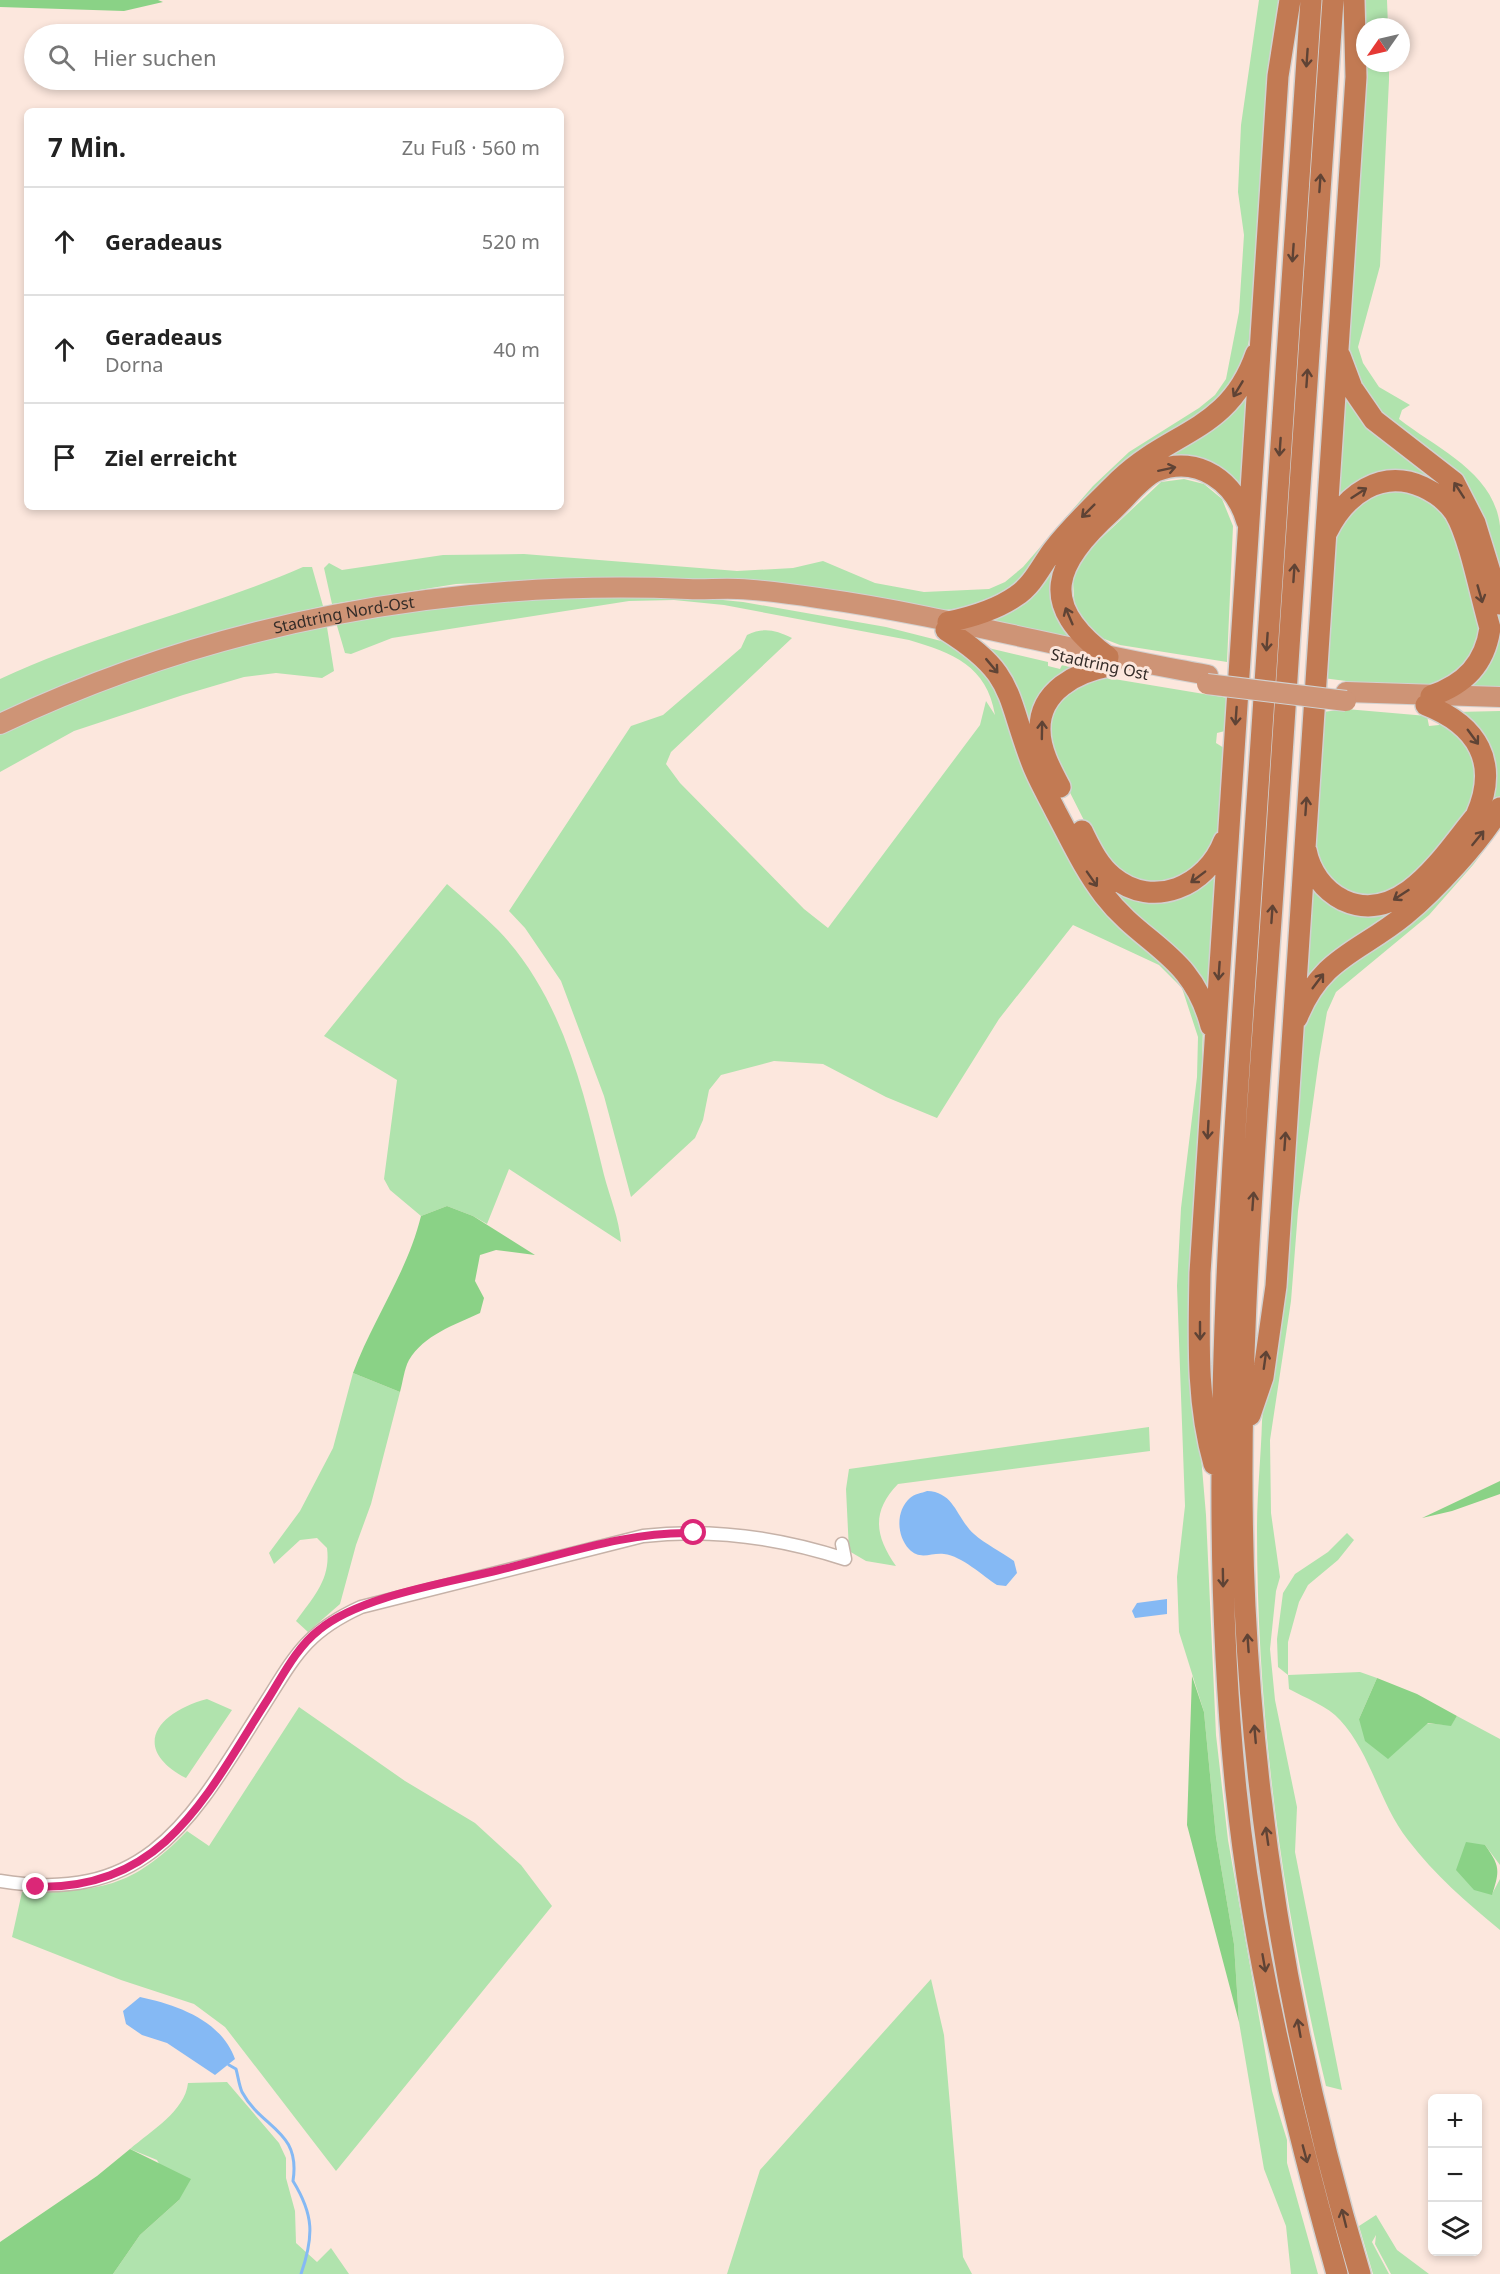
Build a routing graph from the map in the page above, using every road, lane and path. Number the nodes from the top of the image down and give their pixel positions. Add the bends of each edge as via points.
1 (1290, 0) edge
2 (1311, 0) edge
3 (1333, 0) edge
4 (1354, 0) edge
5 (1262, 336) junction
6 (1337, 342) junction
7 (1249, 530) junction
8 (1324, 538) junction
9 (1500, 604) edge
10 (947, 626) junction
11 (1109, 662) junction
12 (1500, 697) edge
13 (1428, 701) junction
14 (1500, 705) edge
15 (0, 724) edge
16 (1500, 808) edge
17 (1229, 829) junction
18 (1304, 841) junction
19 (1292, 1032) junction
20 (1214, 1043) junction
21 (1243, 1436) junction
22 (1221, 1492) junction
23 (842, 1544) dead end
24 (0, 1881) edge
25 (1337, 2274) edge
26 (1360, 2274) edge

1 - 5 highway via 1278,76
2 -> 22 highway via 1234,1143
21 -> 3 highway via 1245,1322
4 - 6 highway via 1356,77
5 - 7 highway
5 -> 10 highway via 1251,369 1230,403 1215,417 1153,452 1121,478 1071,528 1037,576 1017,596
6 - 8 highway
9 -> 6 highway via 1475,523 1454,482 1362,407 1343,367
11 -> 7 highway via 1075,629 1062,597 1066,562 1086,534 1154,472 1190,466 1221,479 1234,492
7 -> 17 highway
8 -> 13 highway via 1344,504 1373,484 1412,482 1438,494 1455,513 1490,628 1487,646 1469,676
18 -> 8 highway
10 - 11 highway, Stadtring Ost
10 - 15 highway, Stadtring Nord-Ost via 703,590 629,586 523,589 429,598 339,613 231,638 171,656
10 -> 20 highway via 974,647 1004,681 1032,764 1084,867 1120,914 1167,952 1193,981 1207,1012
11 - 13 highway, Stadtring Ost, bridge via 1207,680
17 -> 11 highway via 1208,870 1185,887 1167,892 1124,885 1095,856 1050,769 1039,729 1045,708 1060,686
12 - 13 highway, Stadtring Ost
13 - 14 highway, Stadtring Ost
13 -> 18 highway via 1462,722 1488,765 1484,802 1432,868 1407,893 1390,903 1351,903 1327,890 1317,878
19 -> 16 highway via 1321,976 1422,900 1476,841
17 -> 20 highway
18 - 19 highway
21 -> 19 highway via 1263,1377 1276,1286
20 -> 22 highway via 1200,1273 1200,1373 1203,1426
26 -> 21 highway via 1305,2062 1273,1882 1257,1766 1245,1602
22 -> 25 highway via 1224,1624 1237,1796 1253,1906 1286,2080
23 - 24 street via 845,1559 752,1537 684,1532 643,1536 361,1607 328,1623 303,1646 200,1804 173,1836 139,1862 96,1881 55,1887

